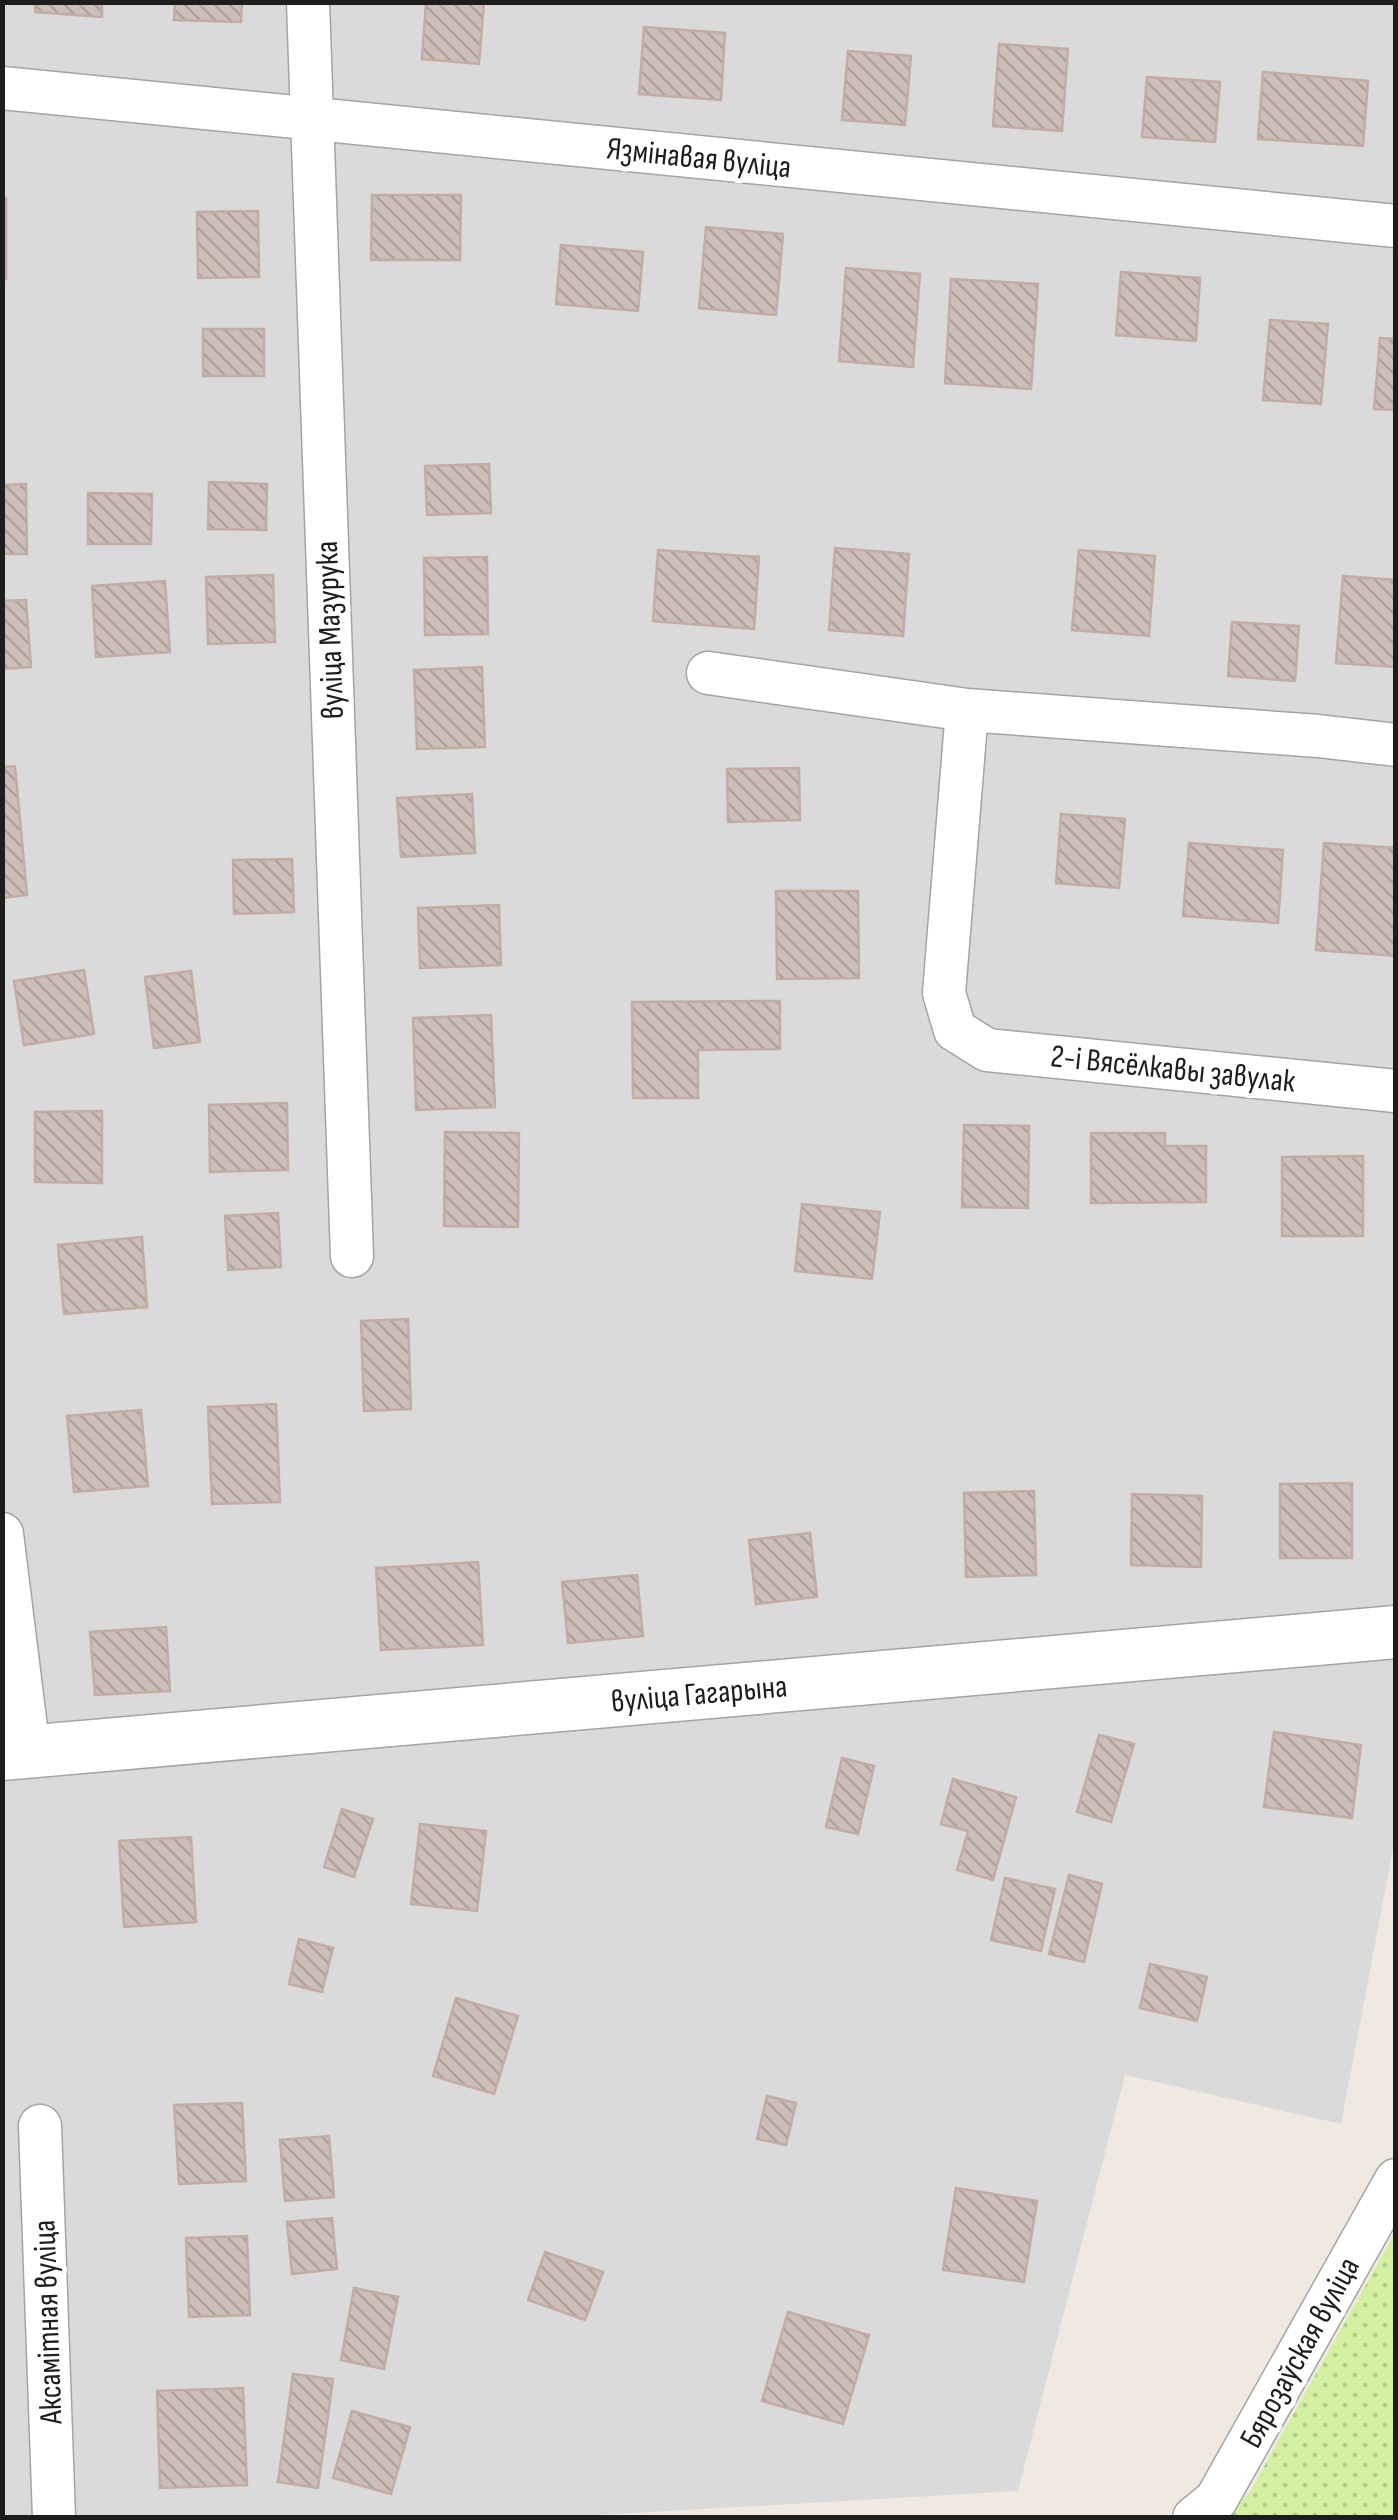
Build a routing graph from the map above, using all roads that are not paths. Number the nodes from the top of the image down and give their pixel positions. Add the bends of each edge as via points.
1 (308, 2) edge
2 (2, 88) edge
3 (310, 118) junction
4 (1396, 226) edge
5 (708, 673) dead end
6 (966, 710) junction
7 (1396, 745) edge
8 (1396, 1090) edge
9 (352, 1256) dead end
10 (2, 1534) edge
11 (1396, 1632) edge
12 (16, 1753) edge
13 (40, 2126) dead end
14 (1396, 2180) edge
15 (54, 2518) edge
16 (1194, 2518) edge

1 - 3 street, вуліца Мазурука
2 - 3 street, Язмінавая вуліца
3 - 4 street, Язмінавая вуліца
3 - 9 street, вуліца Мазурука
5 - 6 street
6 - 7 street
6 - 8 street, 2-і Вясёлкавы завулак via 944,993 955,1030 987,1050
10 - 12 street
11 - 12 street, вуліца Гагарына
13 - 15 street, Аксамітная вуліца
14 - 16 street, Бярозаўская вуліца via 1216,2500

